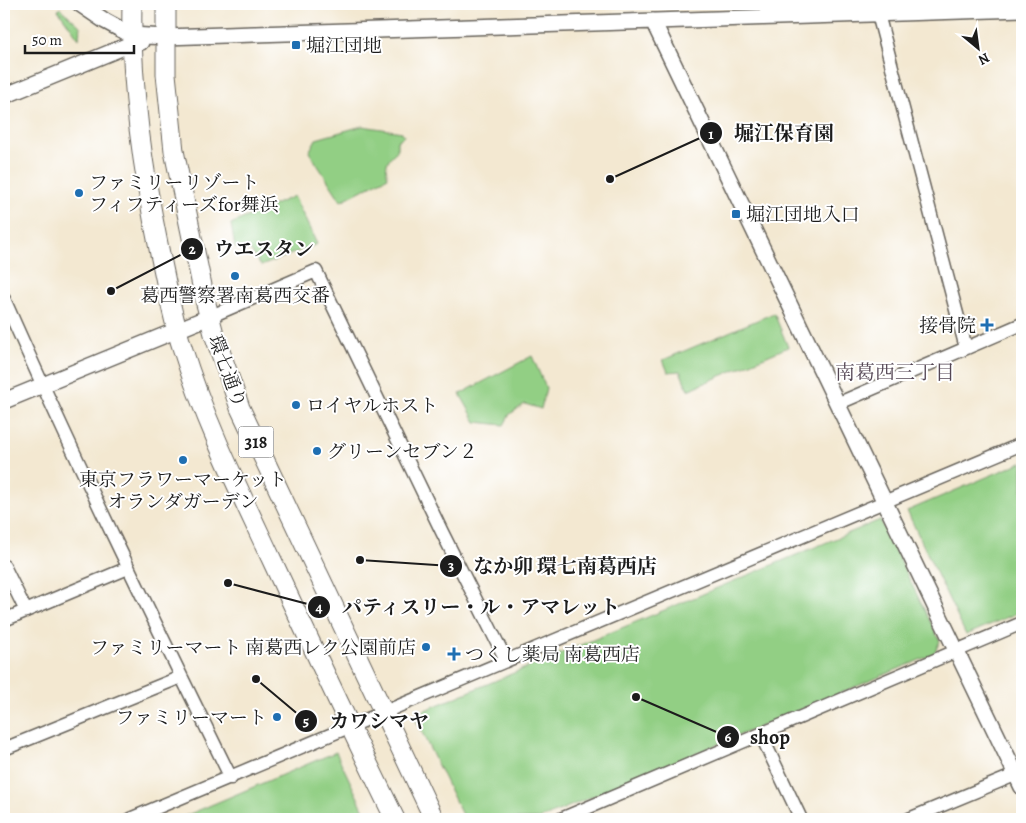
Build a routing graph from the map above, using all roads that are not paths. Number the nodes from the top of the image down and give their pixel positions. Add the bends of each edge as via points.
1 (80, 4) edge
2 (132, 4) edge
3 (166, 4) edge
4 (1022, 9) edge
5 (878, 14) junction
6 (653, 21) junction
7 (165, 37) junction
8 (131, 39) junction
9 (4, 96) edge
10 (4, 299) edge
11 (209, 317) junction
12 (1022, 324) edge
13 (177, 331) junction
14 (966, 348) junction
15 (42, 385) junction
16 (4, 401) edge
17 (837, 404) junction
18 (1022, 444) edge
19 (884, 502) junction
20 (4, 566) edge
21 (128, 568) junction
22 (26, 611) junction
23 (4, 620) edge
24 (1022, 624) edge
25 (956, 651) junction
26 (506, 660) junction
27 (181, 677) junction
28 (384, 714) junction
29 (350, 728) junction
30 (761, 735) junction
31 (4, 749) edge
32 (1020, 777) edge
33 (231, 778) junction
34 (579, 816) edge
35 (130, 819) edge
36 (395, 819) edge
37 (434, 819) edge
38 (561, 819) edge
39 (801, 819) edge
40 (909, 819) edge

1 - 8 street
2 - 8 main road, 環七通り / 318
3 - 7 main road, 環七通り / 318
4 - 5 street
5 - 6 street
5 - 14 street
6 - 7 street
6 - 17 street
7 - 8 street
7 - 11 main road, 環七通り / 318 via 174,151
8 - 9 street
8 - 13 main road, 環七通り / 318 via 150,203
10 - 15 street
11 - 13 street
11 - 26 street via 316,271
11 - 28 main road, 環七通り / 318 via 240,408
12 - 14 street
13 - 15 street
13 - 29 main road, 環七通り / 318 via 195,386 236,482
14 - 17 street
15 - 16 street
15 - 21 street
17 - 19 street
18 - 19 street
19 - 25 street
19 - 26 street
20 - 22 street
21 - 22 street
21 - 27 street
22 - 23 street
24 - 25 street
25 - 30 street
25 - 32 street
26 - 28 street
27 - 31 street
27 - 33 street
28 - 29 street
28 - 37 main road, 環七通り / 318
29 - 33 street
29 - 36 main road, 環七通り / 318
30 - 34 street
30 - 39 street
32 - 40 street
33 - 35 street
34 - 38 street

